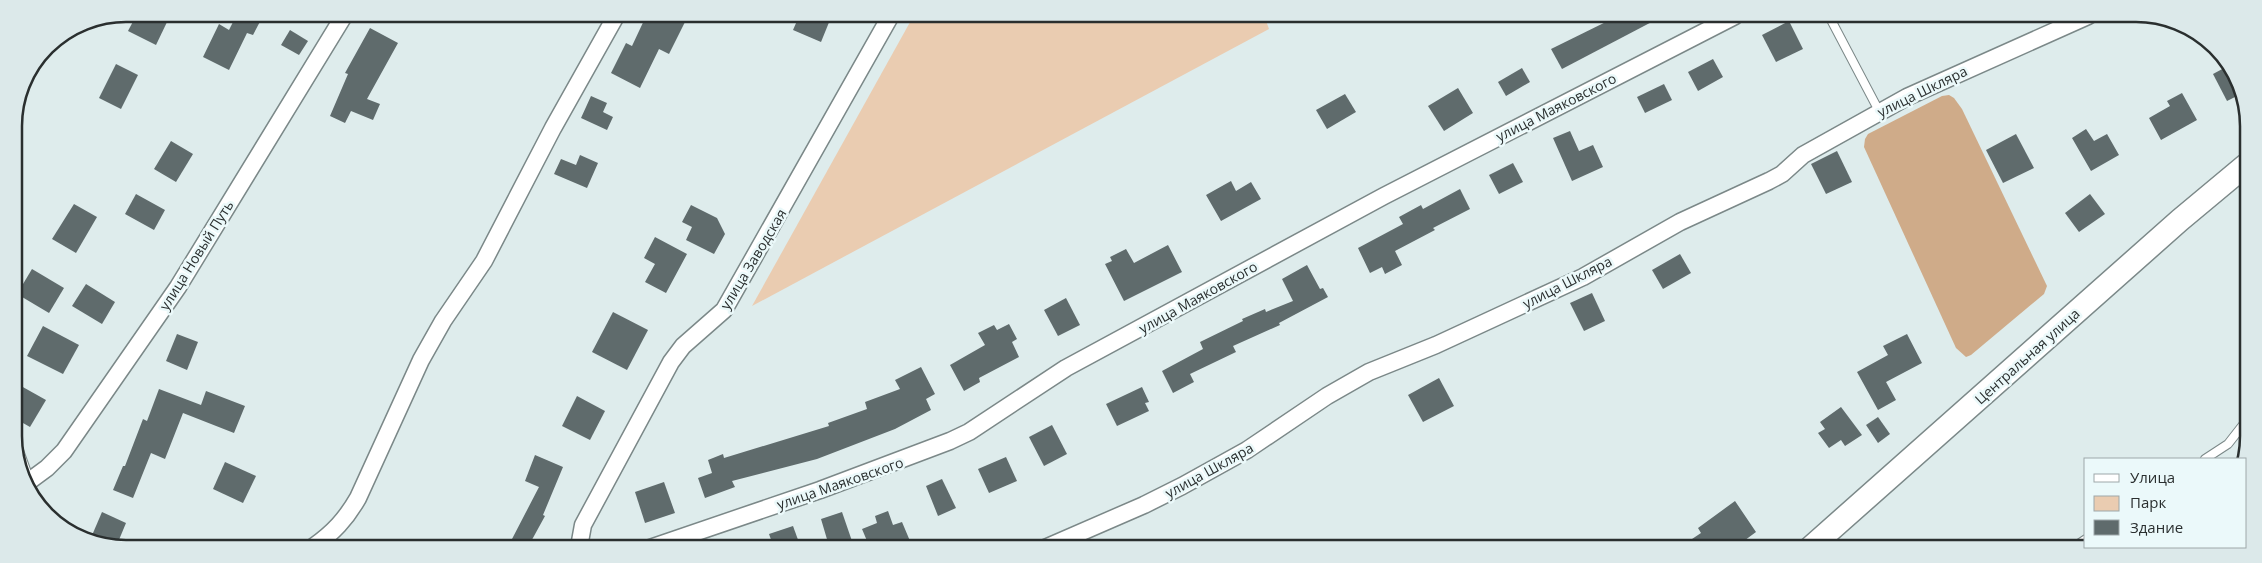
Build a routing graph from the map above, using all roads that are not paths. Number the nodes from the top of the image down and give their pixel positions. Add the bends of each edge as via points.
1 (1723, 22) edge
2 (1832, 22) edge
3 (2074, 22) edge
4 (340, 23) edge
5 (612, 23) edge
6 (887, 23) edge
7 (1879, 111) junction
8 (2240, 169) edge
9 (2240, 429) edge
10 (2207, 458) edge
11 (31, 479) edge
12 (323, 540) edge
13 (580, 540) edge
14 (673, 540) edge
15 (1063, 540) edge
16 (1820, 540) edge

1 - 14 street, улица Маяковского via 1349,214 1066,368 950,442
2 - 7 lane
3 - 7 street, улица Шкляра
4 - 11 street, улица Новый Путь via 178,287 64,450
5 - 12 street via 552,128 484,261 421,360 347,518
6 - 13 street, улица Заводская via 724,310 683,346 665,372 583,526
7 - 15 street, улица Шкляра via 1803,155 1769,181 1680,222 1583,276 1436,345 1369,372 1327,396 1254,446 1174,490
8 - 16 main road, Центральная улица
9 - 10 lane via 2228,444

